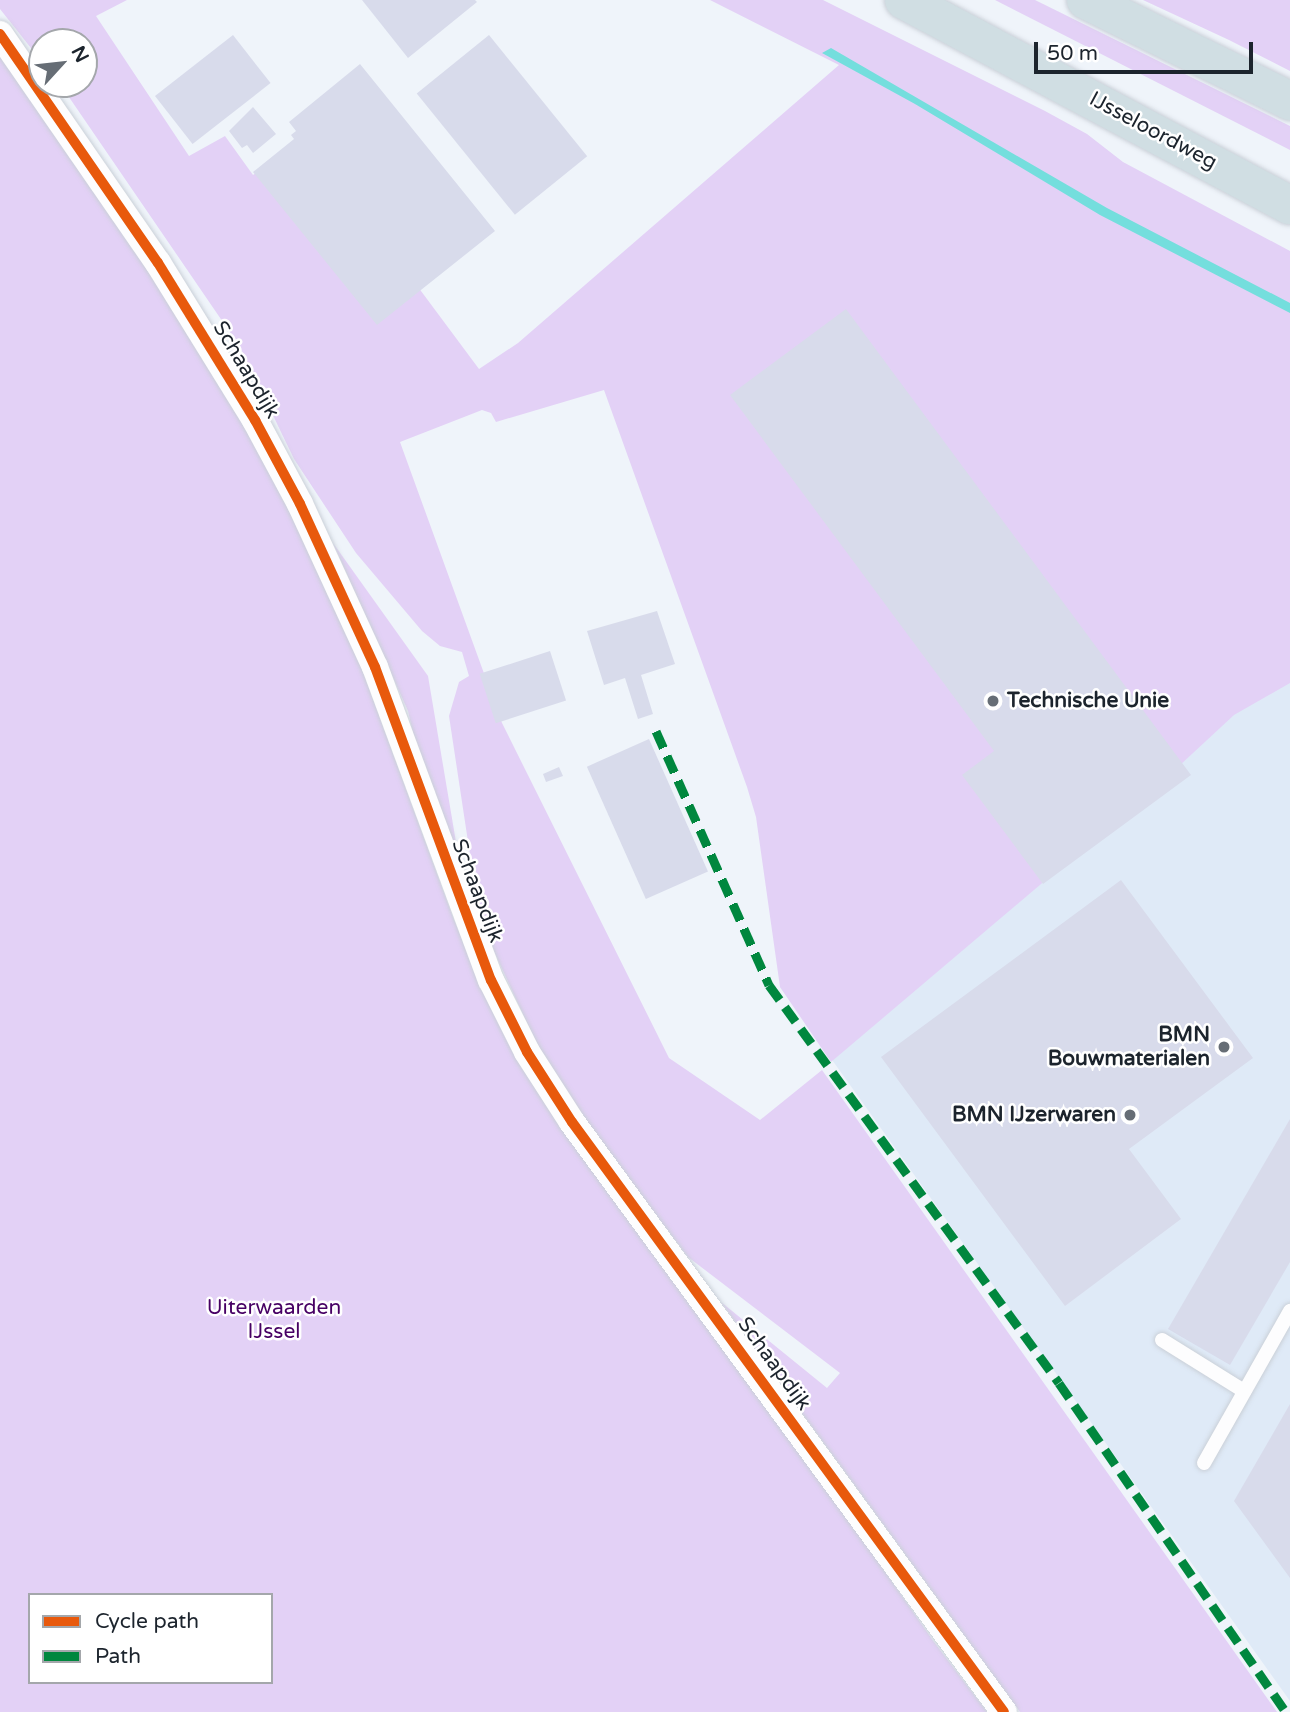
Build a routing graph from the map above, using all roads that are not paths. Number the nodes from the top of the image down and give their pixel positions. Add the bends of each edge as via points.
1 (905, 0) edge
2 (1086, 0) edge
3 (0, 34) edge
4 (1290, 101) edge
5 (1290, 205) edge
6 (1290, 1311) edge
7 (1162, 1340) dead end
8 (1244, 1391) junction
9 (1204, 1463) dead end
10 (1004, 1712) edge

1 - 5 highway, IJsseloordweg
2 - 4 highway
3 - 10 street, Schaapdijk via 164,272 255,420 300,505 375,667 491,980 527,1052 572,1122
6 - 8 lane
7 - 8 lane
8 - 9 lane

